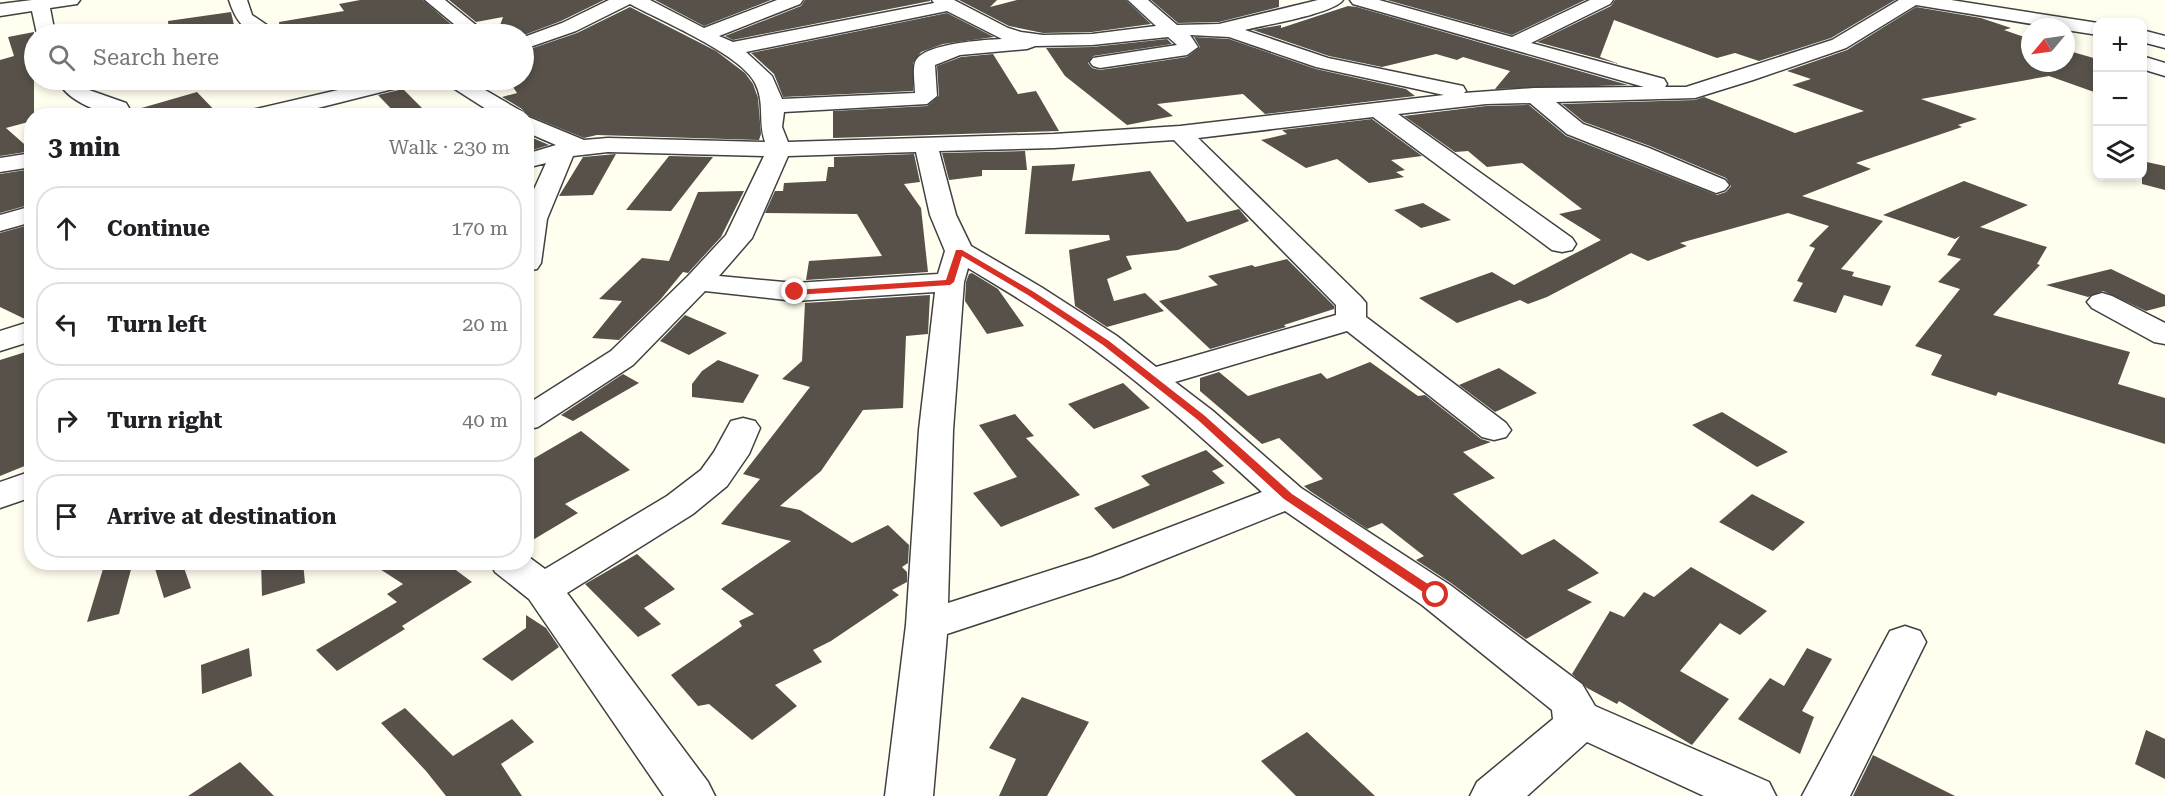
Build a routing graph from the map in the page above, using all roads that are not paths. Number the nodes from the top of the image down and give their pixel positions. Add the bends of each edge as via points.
1 (71, 0) edge
2 (238, 0) edge
3 (434, 0) edge
4 (623, 0) edge
5 (636, 0) edge
6 (794, 0) edge
7 (1137, 0) edge
8 (1334, 0) edge
9 (1359, 0) edge
10 (1604, 0) edge
11 (1914, 0) edge
12 (1987, 0) edge
13 (945, 2) edge
14 (40, 5) junction
15 (0, 10) edge
16 (2028, 18) edge
17 (2032, 18) edge
18 (44, 24) edge
19 (254, 24) edge
20 (464, 24) edge
21 (2075, 26) edge
22 (2093, 28) edge
23 (1218, 30) junction
24 (1174, 31) junction
25 (703, 35) junction
26 (2075, 35) edge
27 (2147, 37) edge
28 (534, 39) edge
29 (2165, 40) edge
30 (1041, 41) junction
31 (2093, 42) edge
32 (1515, 43) junction
33 (730, 49) junction
34 (1101, 62) dead end
35 (2147, 64) edge
36 (2165, 70) edge
37 (74, 90) edge
38 (348, 90) edge
39 (470, 90) edge
40 (1687, 93) junction
41 (1534, 95) junction
42 (1486, 97) junction
43 (773, 106) junction
44 (118, 108) dead end
45 (287, 108) edge
46 (500, 108) edge
47 (1378, 110) junction
48 (534, 127) edge
49 (1180, 133) junction
50 (926, 145) junction
51 (572, 148) junction
52 (779, 149) junction
53 (534, 159) edge
54 (24, 161) edge
55 (0, 165) edge
56 (1716, 185) dead end
57 (24, 216) edge
58 (534, 219) edge
59 (0, 223) edge
60 (1562, 244) dead end
61 (954, 267) junction
62 (698, 282) junction
63 (2102, 302) dead end
64 (1351, 320) junction
65 (24, 333) edge
66 (2165, 335) edge
67 (0, 342) edge
68 (1152, 378) junction
69 (534, 415) edge
70 (743, 428) dead end
71 (1494, 430) dead end
72 (24, 486) edge
73 (0, 496) edge
74 (1288, 496) junction
75 (519, 570) edge
76 (543, 589) junction
77 (927, 625) junction
78 (1905, 642) dead end
79 (1576, 717) junction
80 (691, 796) edge
81 (909, 796) edge
82 (1494, 796) edge
83 (1752, 796) edge
84 (1826, 796) edge

1 - 14 street
2 - 19 street via 244,18
3 - 20 street
4 - 28 street
5 - 25 street
6 - 25 street
7 - 24 street
8 - 23 street
9 - 32 street
10 - 32 street
11 - 16 street
11 - 40 street via 1839,44
12 - 17 street
13 - 30 street via 1016,37
13 - 33 street
14 - 15 street
14 - 18 street
21 - 22 street
23 - 24 street
23 - 42 street via 1303,57
24 - 30 street
24 - 34 street via 1186,42 1186,49
25 - 33 street
26 - 31 street
27 - 29 street
30 - 43 street via 948,52 931,58 925,62 926,96 920,99
32 - 40 street
33 - 43 street via 765,80
35 - 36 street
37 - 44 street
38 - 45 street
39 - 46 street
40 - 41 street
41 - 42 street
41 - 56 street via 1575,129
42 - 47 street
43 - 52 street via 771,127
47 - 49 street
47 - 60 street
48 - 51 street
49 - 50 street
49 - 64 street via 1351,303
50 - 52 street
50 - 61 street
51 - 52 street via 608,145
51 - 53 street
51 - 58 street
52 - 62 street via 738,238
54 - 55 street
57 - 59 street
61 - 62 street via 795,292
61 - 68 street via 1031,293
61 - 77 street via 936,430
62 - 69 street via 622,358
63 - 66 street
64 - 68 street
64 - 71 street
65 - 67 street
68 - 74 street
70 - 76 street via 714,478
72 - 73 street
74 - 77 street via 1106,567
74 - 79 street via 1436,595 1566,696
75 - 76 street
76 - 80 street
77 - 81 street
78 - 84 street
79 - 82 street via 1570,731
79 - 83 street

